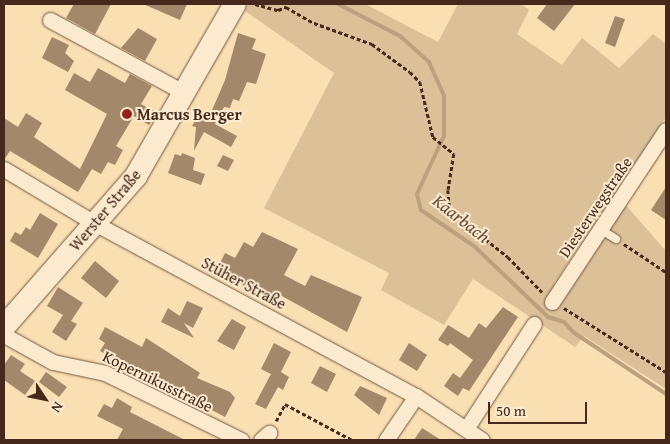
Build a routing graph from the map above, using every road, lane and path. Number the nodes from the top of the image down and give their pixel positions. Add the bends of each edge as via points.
1 (235, 4) edge
2 (255, 4) edge
3 (50, 20) dead end
4 (183, 92) junction
5 (666, 130) edge
6 (4, 169) edge
7 (96, 224) junction
8 (600, 229) junction
9 (616, 239) joint
10 (666, 272) edge
11 (552, 302) junction
12 (534, 324) dead end
13 (4, 327) edge
14 (4, 335) edge
15 (666, 372) edge
16 (416, 396) junction
17 (466, 429) junction
18 (265, 437) edge
19 (241, 440) edge
20 (352, 440) edge
21 (386, 440) edge
22 (482, 440) edge

1 - 4 main road, Werster Straße
2 - 11 path via 278,10 286,7 314,22 372,44 420,82 433,137 454,154 448,190 450,211 508,257
3 - 4 street
4 - 7 main road, Werster Straße via 136,176
5 - 8 street, Diesterwegstraße
6 - 7 street, Stüher Straße
7 - 13 main road, Werster Straße
7 - 16 street, Stüher Straße
8 - 9 lane
8 - 11 street, Diesterwegstraße
9 - 10 path
11 - 15 path via 593,323
12 - 17 street
14 - 19 street, Kopernikusstraße via 53,362 105,373
16 - 17 street, Stüher Straße
16 - 21 street
17 - 22 street, Stüher Straße
18 - 20 path via 285,404

